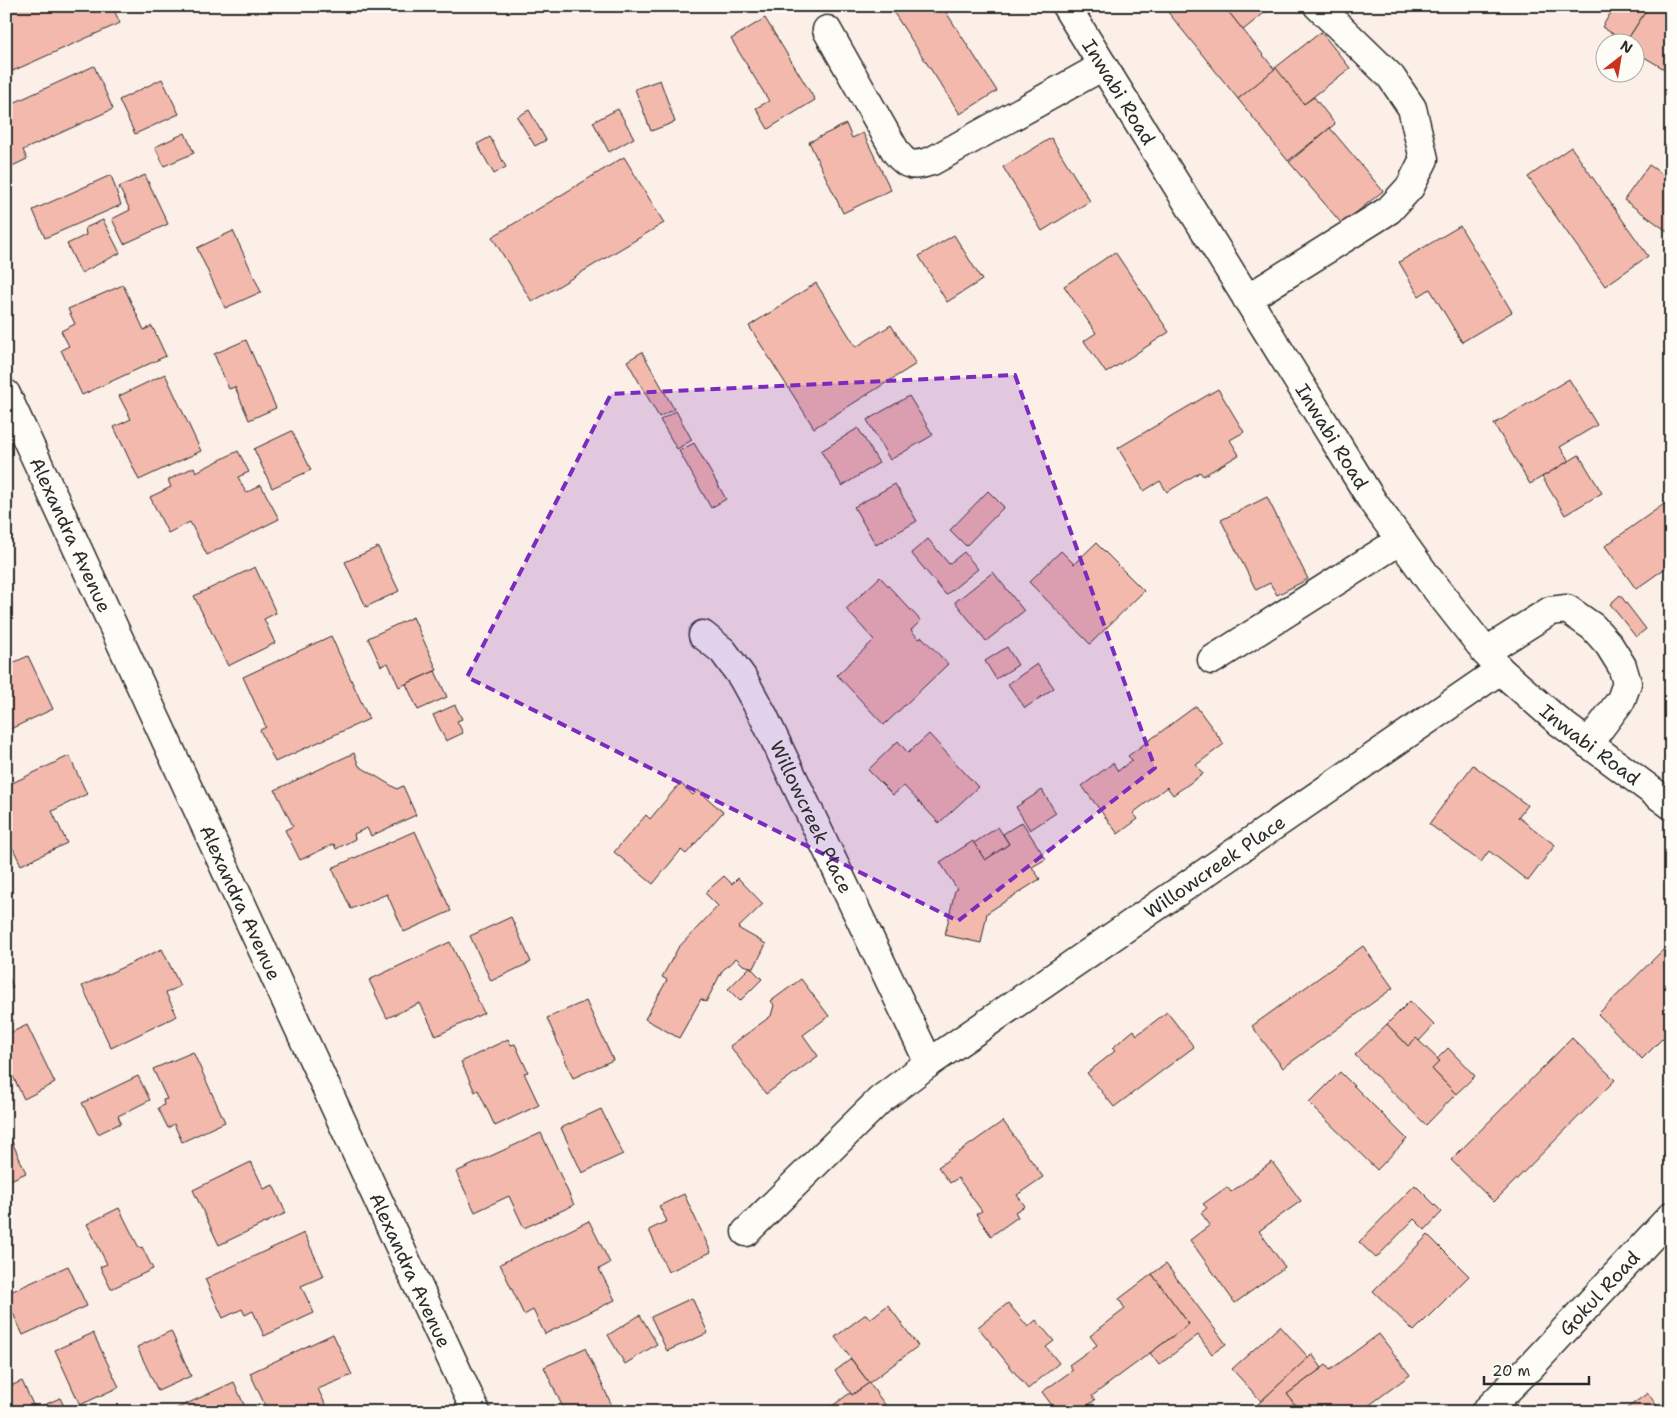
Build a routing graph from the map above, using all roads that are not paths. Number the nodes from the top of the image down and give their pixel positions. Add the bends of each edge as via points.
1 (1066, 6) edge
2 (1318, 6) edge
3 (827, 30) dead end
4 (1103, 66) junction
5 (1247, 299) junction
6 (6, 394) edge
7 (1401, 540) junction
8 (703, 635) dead end
9 (1212, 660) dead end
10 (1492, 661) junction
11 (1588, 744) junction
12 (1671, 805) edge
13 (929, 1063) junction
14 (1671, 1216) edge
15 (746, 1232) dead end
16 (476, 1412) edge
17 (1485, 1412) edge

1 - 4 street, Inwabi Road
2 - 5 street via 1392,77 1412,108 1424,158 1410,187 1389,210
3 - 4 street via 896,152 903,161 914,166 932,161
4 - 5 street, Inwabi Road
5 - 7 street, Inwabi Road via 1373,502
6 - 16 street, Alexandra Avenue
7 - 9 street
7 - 10 street, Inwabi Road
8 - 13 street, Willowcreek Place via 728,658 763,715
10 - 11 street, Inwabi Road
10 - 11 street, Willowcreek Place via 1550,611 1567,609 1593,627 1622,666 1627,683 1621,700
10 - 13 street, Willowcreek Place
11 - 12 street, Inwabi Road
13 - 15 street, Willowcreek Place via 880,1100
14 - 17 street, Gokul Road

